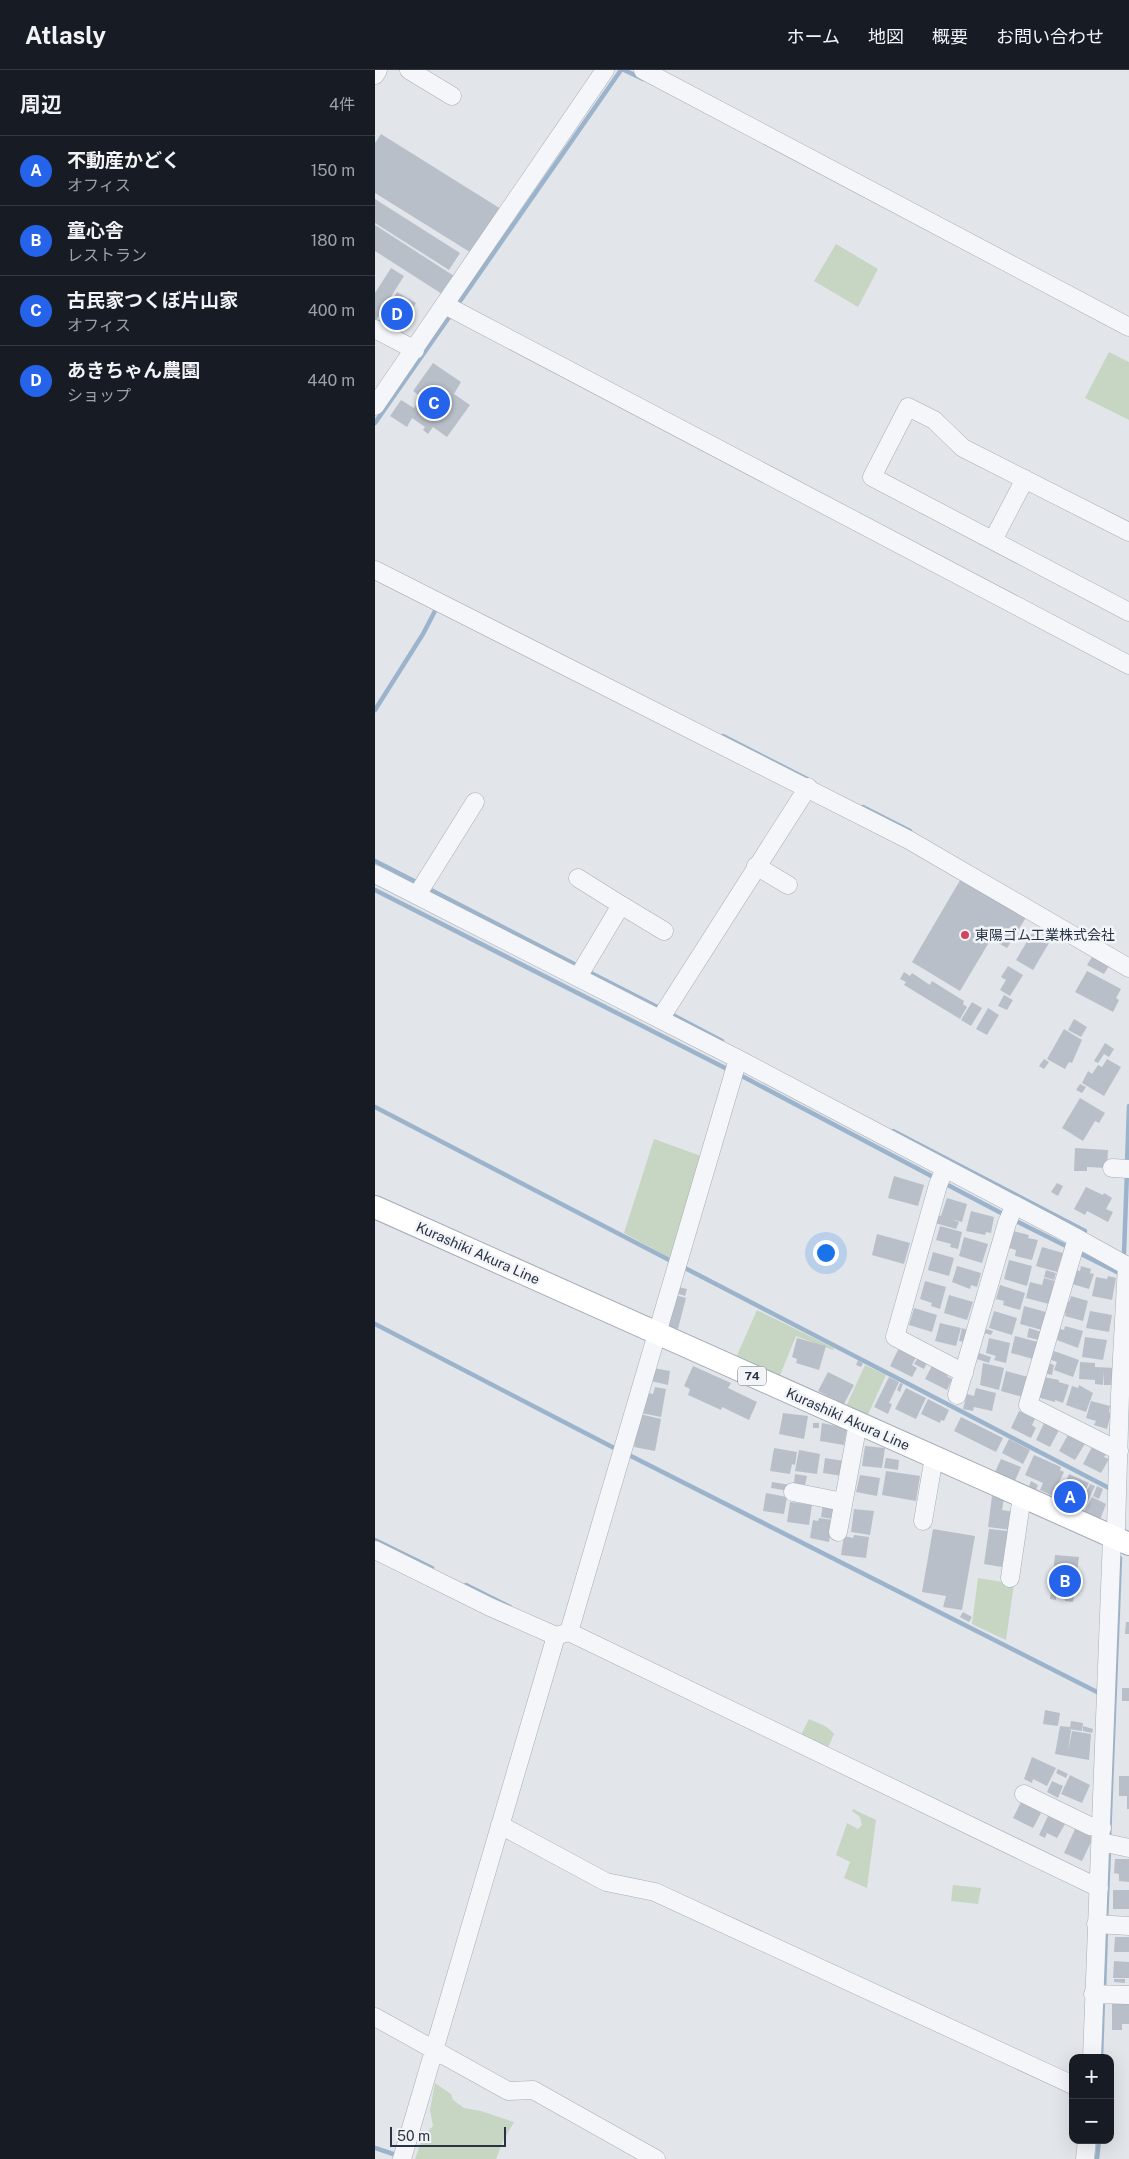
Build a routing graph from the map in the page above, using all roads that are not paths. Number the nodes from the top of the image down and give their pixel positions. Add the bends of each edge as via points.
1 (378, 70) edge
2 (409, 70) edge
3 (643, 70) edge
4 (603, 71) edge
5 (375, 75) edge
6 (452, 96) dead end
7 (451, 308) junction
8 (1129, 327) edge
9 (375, 329) edge
10 (415, 350) junction
11 (375, 406) edge
12 (1025, 480) junction
13 (1129, 532) edge
14 (993, 540) junction
15 (375, 570) edge
16 (1129, 612) edge
17 (1129, 665) edge
18 (808, 787) junction
19 (475, 802) dead end
20 (756, 866) junction
21 (375, 874) edge
22 (578, 878) dead end
23 (788, 885) dead end
24 (421, 889) junction
25 (621, 905) junction
26 (664, 931) dead end
27 (1129, 968) edge
28 (581, 972) junction
29 (663, 1013) junction
30 (735, 1068) junction
31 (942, 1176) junction
32 (375, 1207) edge
33 (1011, 1214) junction
34 (1074, 1246) junction
35 (1127, 1272) edge
36 (658, 1334) junction
37 (964, 1373) junction
38 (957, 1395) dead end
39 (1125, 1396) edge
40 (858, 1423) junction
41 (1119, 1451) junction
42 (934, 1457) junction
43 (793, 1492) dead end
44 (1022, 1496) junction
45 (843, 1502) junction
46 (923, 1522) dead end
47 (838, 1532) dead end
48 (1121, 1540) edge
49 (375, 1550) edge
50 (1010, 1578) dead end
51 (562, 1634) junction
52 (1024, 1794) dead end
53 (504, 1827) junction
54 (1110, 1841) edge
55 (1099, 1888) junction
56 (1110, 1925) edge
57 (1101, 1994) junction
58 (1129, 1995) edge
59 (375, 2017) edge
60 (434, 2043) junction
61 (1093, 2054) edge
62 (1069, 2084) edge
63 (1087, 2144) edge
64 (402, 2159) edge
65 (656, 2159) edge
66 (1085, 2159) edge

1 - 5 street
2 - 6 street
3 - 8 street
4 - 7 street
7 - 10 street
7 - 17 street
9 - 10 street
10 - 11 street
12 - 13 street
12 - 14 street
12 - 14 street via 963,448 934,420 908,407 872,477
14 - 16 street
15 - 18 street
18 - 20 street
18 - 27 street via 909,840
19 - 24 street
20 - 23 street
20 - 29 street
21 - 24 street
22 - 25 street
24 - 28 street
25 - 26 street
25 - 28 street
28 - 29 street
29 - 30 street
30 - 31 street
30 - 36 street
31 - 33 street
31 - 37 street via 895,1338
32 - 36 main road, Kurashiki Akura Line / 74
33 - 34 street
33 - 37 street
34 - 35 street
34 - 41 street via 1028,1405
35 - 39 street
36 - 40 main road, Kurashiki Akura Line / 74
36 - 51 street via 623,1454
37 - 38 street
39 - 41 street
40 - 42 main road, Kurashiki Akura Line / 74
40 - 45 street
41 - 48 street via 1116,1528
42 - 44 main road, Kurashiki Akura Line / 74
42 - 46 street
43 - 45 street
44 - 48 main road, Kurashiki Akura Line / 74
44 - 50 street
45 - 47 street
48 - 54 street
49 - 51 street via 490,1607
51 - 53 street
51 - 55 street
52 - 54 street via 1090,1826
53 - 60 street
53 - 62 street via 606,1882 655,1892
54 - 55 street
55 - 56 street
56 - 57 street
57 - 58 street
57 - 61 street
59 - 60 street
60 - 64 street
60 - 65 street via 508,2091 533,2090
63 - 66 street

